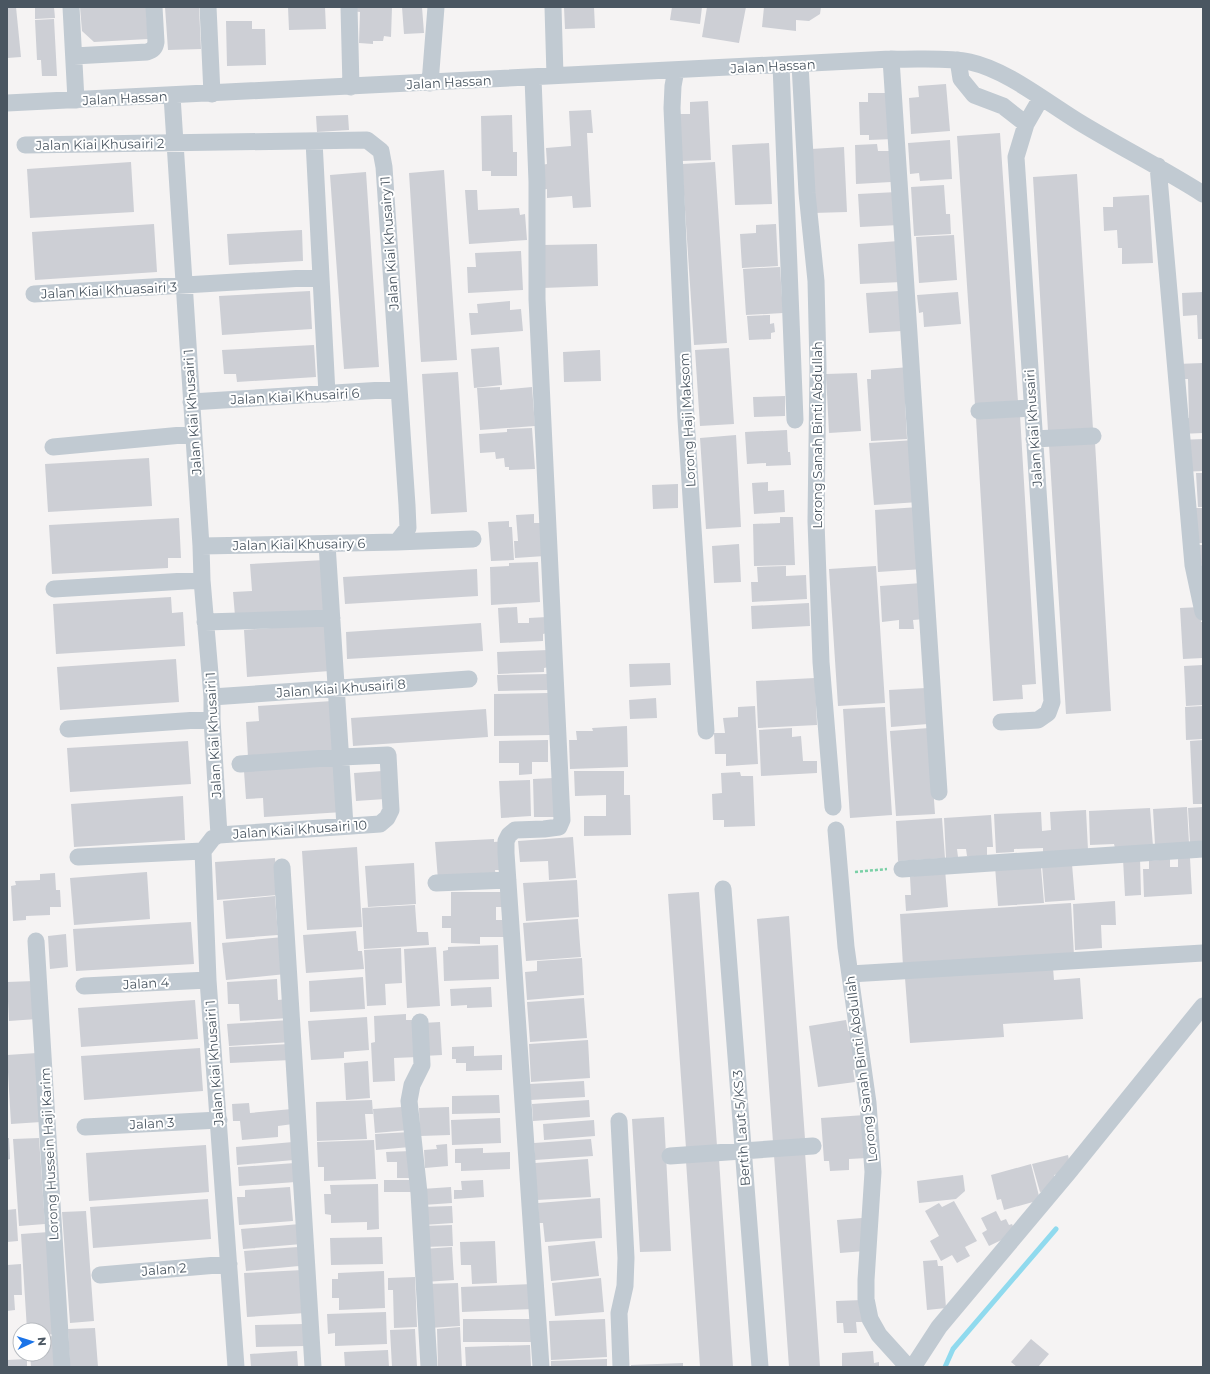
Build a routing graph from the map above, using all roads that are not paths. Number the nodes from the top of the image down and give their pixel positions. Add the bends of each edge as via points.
1 (71, 7) edge
2 (154, 7) edge
3 (208, 7) edge
4 (349, 7) edge
5 (436, 7) edge
6 (554, 7) edge
7 (74, 56) junction
8 (891, 59) junction
9 (958, 60) junction
10 (781, 66) junction
11 (800, 70) junction
12 (555, 76) junction
13 (674, 78) junction
14 (430, 83) junction
15 (534, 86) junction
16 (351, 87) junction
17 (212, 94) junction
18 (172, 96) junction
19 (1040, 98) junction
20 (76, 100) junction
21 (7, 104) edge
22 (1026, 124) junction
23 (314, 140) junction
24 (175, 142) junction
25 (25, 145) dead end
26 (1158, 166) junction
27 (1203, 194) edge
28 (321, 277) junction
29 (184, 286) junction
30 (34, 294) dead end
31 (400, 389) junction
32 (327, 394) junction
33 (191, 402) junction
34 (1032, 408) junction
35 (979, 411) dead end
36 (795, 420) dead end
37 (193, 434) junction
38 (1093, 436) dead end
39 (1034, 439) junction
40 (53, 447) dead end
41 (473, 539) dead end
42 (398, 542) junction
43 (327, 544) junction
44 (202, 546) junction
45 (202, 580) junction
46 (54, 589) dead end
47 (1203, 612) edge
48 (332, 618) junction
49 (205, 622) junction
50 (469, 679) dead end
51 (336, 688) junction
52 (212, 697) junction
53 (212, 719) junction
54 (1001, 722) dead end
55 (68, 729) dead end
56 (706, 730) dead end
57 (341, 757) junction
58 (240, 764) dead end
59 (939, 792) dead end
60 (833, 807) dead end
61 (345, 826) junction
62 (836, 830) dead end
63 (219, 835) junction
64 (1203, 849) edge
65 (203, 851) junction
66 (78, 858) dead end
67 (282, 867) dead end
68 (902, 868) road end
69 (508, 880) junction
70 (436, 883) dead end
71 (723, 889) dead end
72 (36, 941) dead end
73 (1203, 954) edge
74 (850, 974) junction
75 (208, 980) junction
76 (84, 986) dead end
77 (1203, 1006) edge
78 (420, 1022) dead end
79 (219, 1120) junction
80 (619, 1122) dead end
81 (85, 1126) dead end
82 (813, 1146) dead end
83 (743, 1151) junction
84 (670, 1156) dead end
85 (229, 1264) junction
86 (100, 1275) dead end
87 (62, 1367) edge
88 (236, 1367) edge
89 (313, 1367) edge
90 (429, 1367) edge
91 (541, 1367) edge
92 (620, 1367) edge
93 (760, 1367) edge
94 (908, 1367) edge
95 (913, 1367) edge

1 - 7 street
2 - 7 street via 156,42 152,51
3 - 17 street
4 - 16 street
5 - 14 street
6 - 12 street
7 - 20 street
8 - 9 street, Jalan Hassan
8 - 11 street, Jalan Hassan
8 - 59 street
9 - 19 street, Jalan Hassan via 997,71
9 - 22 street via 961,80 974,95 1003,106
10 - 11 street, Jalan Hassan
10 - 13 street, Jalan Hassan
10 - 36 street
11 - 60 street, Lorong Sanah Binti Abdullah via 807,193 816,281 816,521 821,662
12 - 13 street, Jalan Hassan
12 - 15 street, Jalan Hassan
13 - 56 street, Lorong Haji Maksom via 672,108 686,419
14 - 15 street, Jalan Hassan
14 - 16 street, Jalan Hassan
15 - 69 street via 537,299 563,812 559,827 515,830 509,835 506,841
16 - 17 street, Jalan Hassan
17 - 18 street, Jalan Hassan
18 - 20 street, Jalan Hassan
18 - 24 street, Jalan Kiai Khusairi 1
19 - 22 street, Jalan Kiai Khusairi
19 - 26 street, Jalan Hassan
20 - 21 street, Jalan Hassan
22 - 34 street, Jalan Kiai Khusairi via 1016,157
23 - 24 street, Jalan Kiai Khusairy 11
23 - 28 street
23 - 31 street, Jalan Kiai Khusairy 11 via 368,140 381,151
24 - 25 street, Jalan Kiai Khusairi 2
24 - 29 street, Jalan Kiai Khusairi 1
26 - 27 street, Jalan Hassan
26 - 47 street via 1193,564
28 - 29 street, Jalan Kiai Khuasairi 3
28 - 32 street
29 - 30 street, Jalan Kiai Khuasairi 3
29 - 33 street, Jalan Kiai Khusairi 1
31 - 32 street, Jalan Kiai Khusairi 6
31 - 42 street, Jalan Kiai Khusairy 11 via 408,528
32 - 33 street, Jalan Kiai Khusairi 6
33 - 37 street, Jalan Kiai Khusairi 1
34 - 35 street
34 - 39 street, Jalan Kiai Khusairi
37 - 40 street
37 - 44 street, Jalan Kiai Khusairi 1
38 - 39 street
39 - 54 street, Jalan Kiai Khusairi via 1052,702 1048,713 1038,720
41 - 42 street
42 - 43 street, Jalan Kiai Khusairy 6
43 - 44 street, Jalan Kiai Khusairy 6
43 - 48 street
44 - 45 street, Jalan Kiai Khusairi 1
45 - 46 street
45 - 49 street, Jalan Kiai Khusairi 1
48 - 49 street
48 - 51 street
49 - 52 street, Jalan Kiai Khusairi 1
50 - 51 street, Jalan Kiai Khusairi 8
51 - 52 street, Jalan Kiai Khusairi 8
51 - 57 street
52 - 53 street, Jalan Kiai Khusairi 1
53 - 55 street
53 - 63 street, Jalan Kiai Khusairi 1
57 - 58 street
57 - 61 street
57 - 61 street, Jalan Kiai Khusairi 10 via 388,755 391,810 387,818 380,824
61 - 63 street, Jalan Kiai Khusairi 10
62 - 74 street, Lorong Sanah Binti Abdullah
63 - 65 street via 213,838
64 - 68 street
65 - 66 street
65 - 75 street, Jalan Kiai Khusairi 1
67 - 89 street
69 - 70 street
69 - 91 street
71 - 83 street, Bertih Laut 5/KS 3
72 - 87 street, Lorong Hussein Haji Karim
73 - 74 street
74 - 94 street, Lorong Sanah Binti Abdullah via 868,1103 874,1172 866,1299 870,1319 880,1335
75 - 76 street, Jalan 4
75 - 79 street, Jalan Kiai Khusairi 1
77 - 95 street via 939,1327
78 - 90 street via 422,1065 412,1085 409,1101 420,1193
79 - 81 street, Jalan 3
79 - 85 street, Jalan Kiai Khusairi 1
80 - 92 street via 626,1258 626,1279 618,1313
82 - 83 street
83 - 84 street
83 - 93 street, Bertih Laut 5/KS 3
85 - 86 street, Jalan 2
85 - 88 street, Jalan Kiai Khusairi 1

